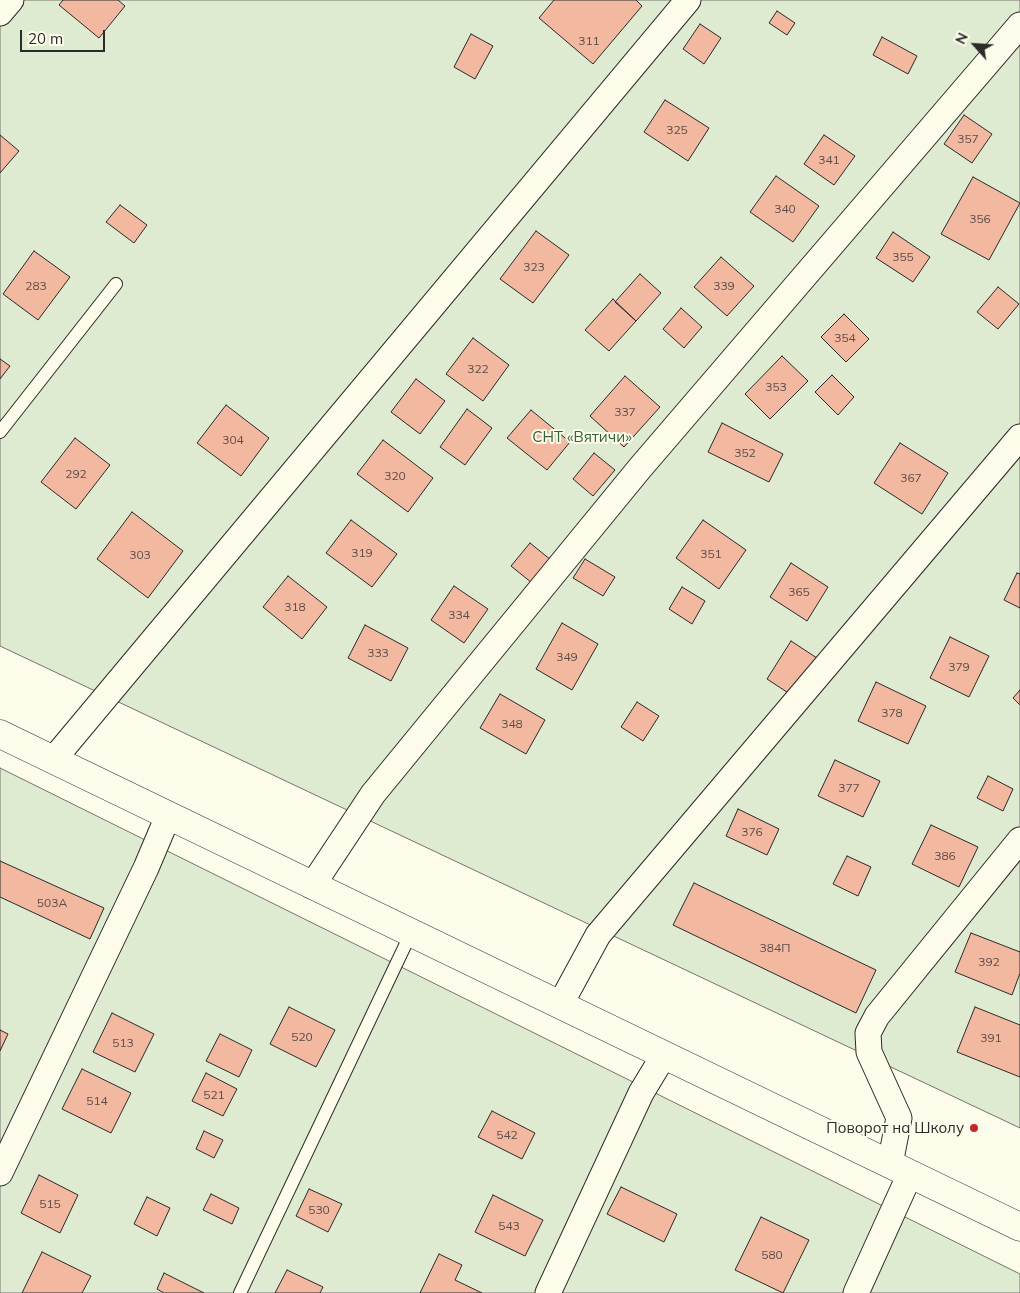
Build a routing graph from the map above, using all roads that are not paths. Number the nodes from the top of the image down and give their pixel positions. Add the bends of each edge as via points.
1 (11, 0) edge
2 (688, 0) edge
3 (0, 13) edge
4 (1020, 25) edge
5 (116, 284) dead end
6 (0, 432) edge
7 (1020, 437) edge
8 (0, 734) edge
9 (53, 760) junction
10 (168, 816) junction
11 (1020, 840) edge
12 (312, 886) junction
13 (411, 933) junction
14 (560, 1005) junction
15 (664, 1055) junction
16 (900, 1169) junction
17 (0, 1173) edge
18 (1020, 1227) edge
19 (240, 1293) edge
20 (548, 1293) edge
21 (856, 1293) edge

1 - 3 street
2 - 9 street
4 - 12 street via 640,468 373,794
5 - 6 lane
7 - 14 street via 598,936
8 - 9 main road
9 - 10 main road
10 - 12 main road
10 - 17 street
11 - 16 street via 877,1016 868,1032 869,1052 899,1118
12 - 13 main road
13 - 14 main road
13 - 19 lane
14 - 15 main road
15 - 16 main road
15 - 20 street via 641,1093
16 - 18 main road
16 - 21 street

